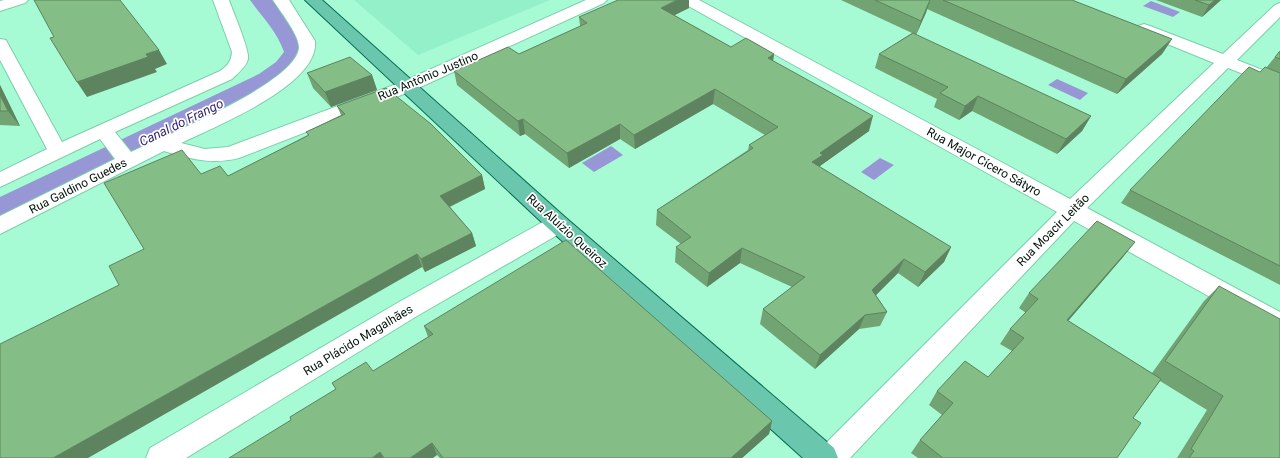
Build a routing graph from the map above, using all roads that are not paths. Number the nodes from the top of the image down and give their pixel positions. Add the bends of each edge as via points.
1 (20, 0) edge
2 (222, 0) edge
3 (281, 0) edge
4 (313, 0) edge
5 (599, 0) edge
6 (688, 0) edge
7 (0, 6) edge
8 (1280, 8) edge
9 (1129, 23) edge
10 (0, 44) edge
11 (1225, 61) junction
12 (1280, 83) edge
13 (408, 86) junction
14 (103, 130) junction
15 (162, 144) junction
16 (58, 152) junction
17 (127, 161) junction
18 (0, 180) edge
19 (1071, 210) junction
20 (558, 224) junction
21 (0, 226) edge
22 (1280, 324) edge
23 (160, 458) edge
24 (824, 458) edge
25 (831, 458) edge

1 - 7 street
2 - 14 street via 241,53 236,68 226,75
3 - 15 street, Rua Galdino Guedes via 309,48 294,71 280,83 243,105
4 - 13 main road, Rua Aluízio Queiroz
5 - 13 street, Rua Antônio Justino
6 - 19 street, Rua Major Cícero Sátyro
8 - 11 street, Rua Moacir Leitão
9 - 11 street
10 - 16 street
11 - 12 street
11 - 19 street, Rua Moacir Leitão
13 - 15 street, Rua Antônio Justino via 221,156 204,156
13 - 20 main road, Rua Aluízio Queiroz
14 - 16 street
14 - 17 street
15 - 17 street, Rua Galdino Guedes
16 - 18 street
17 - 21 street, Rua Galdino Guedes
19 - 22 street, Rua Major Cícero Sátyro
19 - 25 street, Rua Moacir Leitão
20 - 23 street, Rua Plácido Magalhães via 408,309
20 - 24 main road, Rua Aluízio Queiroz

